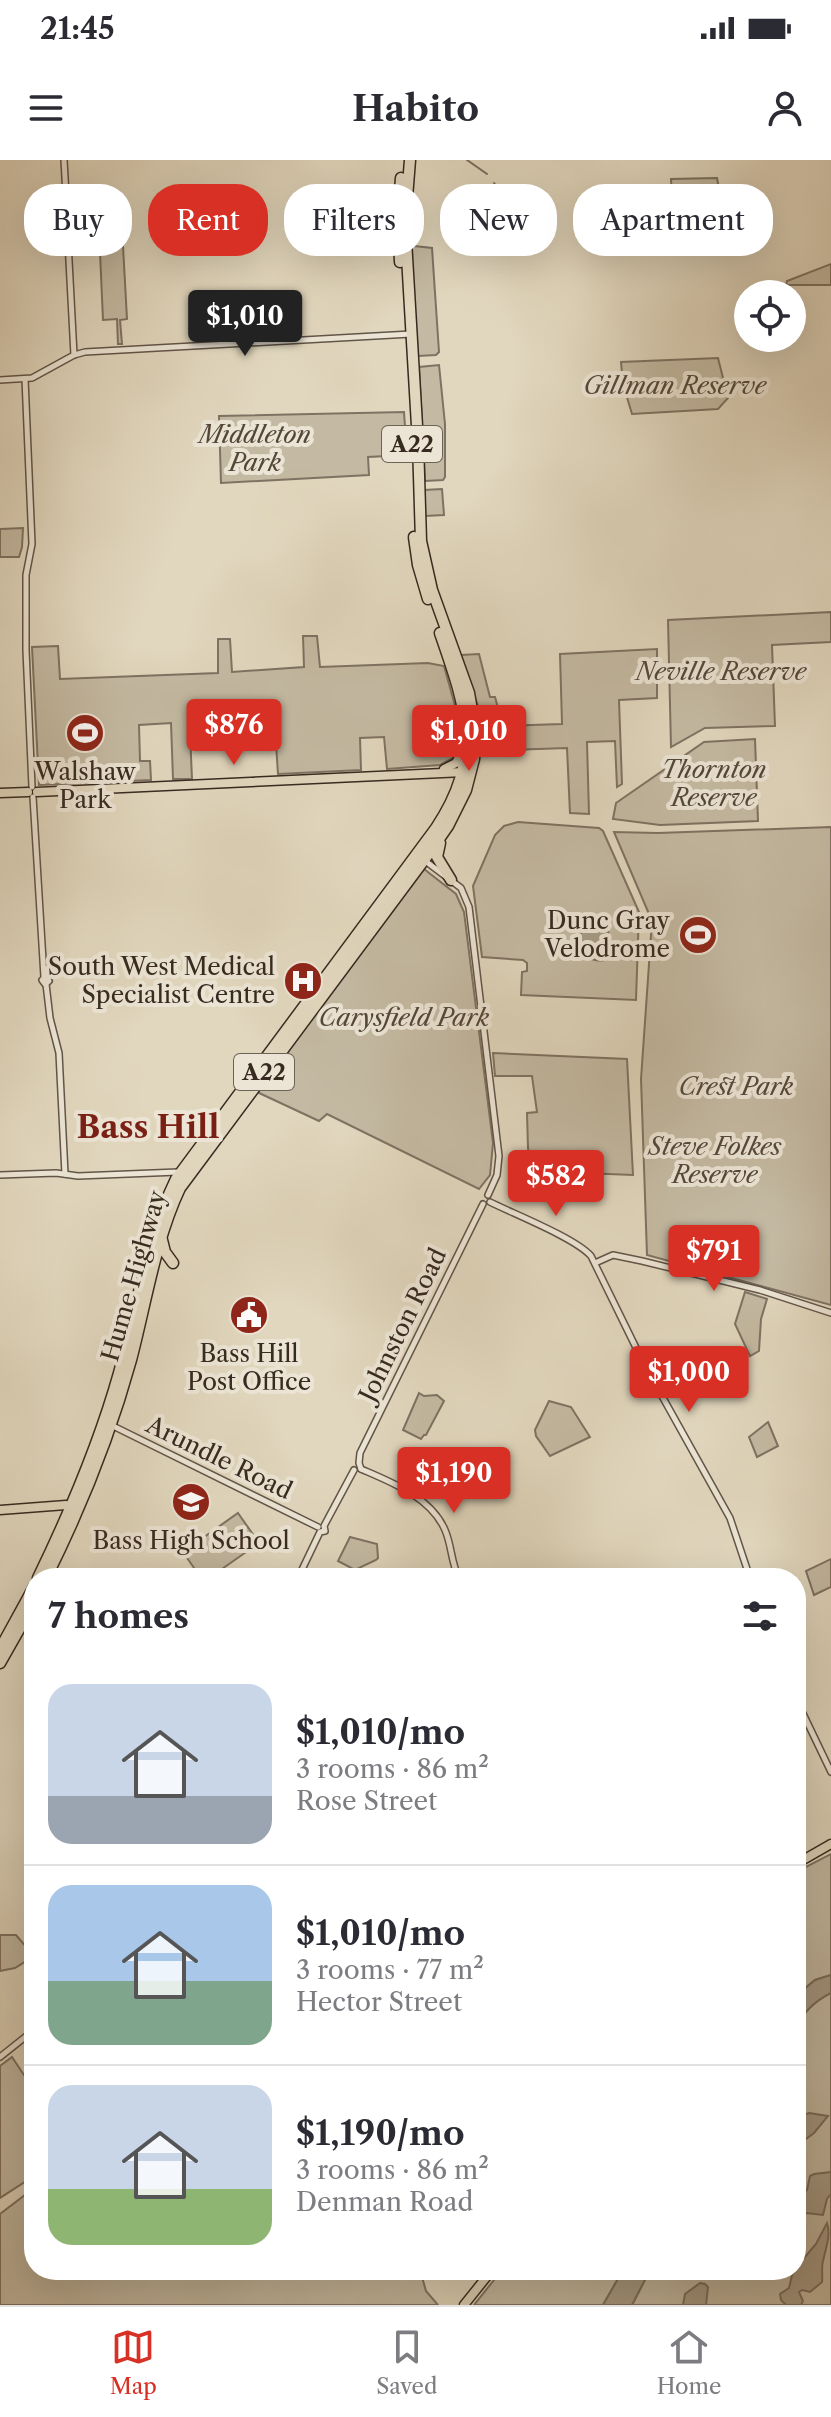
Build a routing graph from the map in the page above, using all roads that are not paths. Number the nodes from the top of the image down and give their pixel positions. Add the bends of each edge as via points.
1 (64, 160) edge
2 (403, 160) edge
3 (410, 160) edge
4 (409, 334) junction
5 (74, 355) junction
6 (25, 379) junction
7 (0, 380) edge
8 (467, 734) junction
9 (431, 772) junction
10 (466, 773) junction
11 (33, 792) junction
12 (0, 793) edge
13 (453, 801) junction
14 (448, 826) junction
15 (420, 857) junction
16 (451, 880) junction
17 (65, 1174) junction
18 (0, 1175) edge
19 (183, 1175) junction
20 (487, 1200) junction
21 (162, 1238) junction
22 (595, 1263) junction
23 (152, 1276) junction
24 (831, 1313) edge
25 (106, 1422) junction
26 (358, 1467) junction
27 (76, 1509) junction
28 (0, 1510) edge
29 (321, 1528) junction
30 (44, 1568) edge
31 (50, 1568) edge
32 (303, 1568) edge
33 (454, 1568) edge
34 (747, 1568) edge
35 (24, 1605) edge
36 (24, 1621) edge
37 (0, 1649) edge
38 (0, 1663) edge
39 (806, 1720) edge
40 (831, 1772) edge
41 (831, 1844) edge
42 (806, 1858) edge
43 (24, 2038) edge
44 (0, 2057) edge
45 (484, 2280) edge
46 (464, 2305) edge

1 - 5 street
2 - 4 highway, Hume Highway / A22 via 398,217
3 - 4 highway, Hume Highway / A22 via 405,223
4 - 5 street
4 - 8 highway, Hume Highway / A22 via 416,551 461,695
4 - 10 highway, Hume Highway / A22 via 421,541 432,590 473,708 476,744
5 - 6 street
6 - 7 street
6 - 11 street via 32,544 26,575 26,650
8 - 9 main road via 456,763
8 - 10 highway, Hume Highway / A22
9 - 10 main road
9 - 11 main road
9 - 13 main road via 453,779
10 - 13 highway, Hume Highway / A22
10 - 14 highway, Hume Highway / A22 via 466,790
11 - 12 main road
11 - 17 street via 45,980 60,1063
13 - 15 highway, Hume Highway / A22
14 - 15 highway, Hume Highway / A22
14 - 16 highway via 436,854
15 - 16 street, Johnston Road
15 - 19 highway, Hume Highway / A22
16 - 20 street, Johnston Road via 469,907 498,1146 498,1170
17 - 18 street
17 - 19 street
19 - 21 highway, Hume Highway / A22
19 - 25 highway, Hume Highway / A22 via 156,1229
20 - 22 street via 585,1250
20 - 26 street, Johnston Road via 360,1453
21 - 23 highway, Hume Highway / A22
21 - 23 highway via 172,1264
22 - 24 street via 613,1255 642,1261
22 - 34 street via 730,1518
23 - 25 highway, Hume Highway / A22 via 131,1359
25 - 27 highway, Hume Highway / A22
25 - 29 street, Arundle Road
26 - 29 street, Johnston Road
26 - 33 street via 414,1495 435,1513 448,1537
27 - 28 main road via 66,1505
27 - 30 highway, Hume Highway / A22
27 - 31 highway, Hume Highway / A22
29 - 32 street, Johnston Road
35 - 37 highway
36 - 38 highway
39 - 40 street
41 - 42 main road
43 - 44 street
45 - 46 main road

